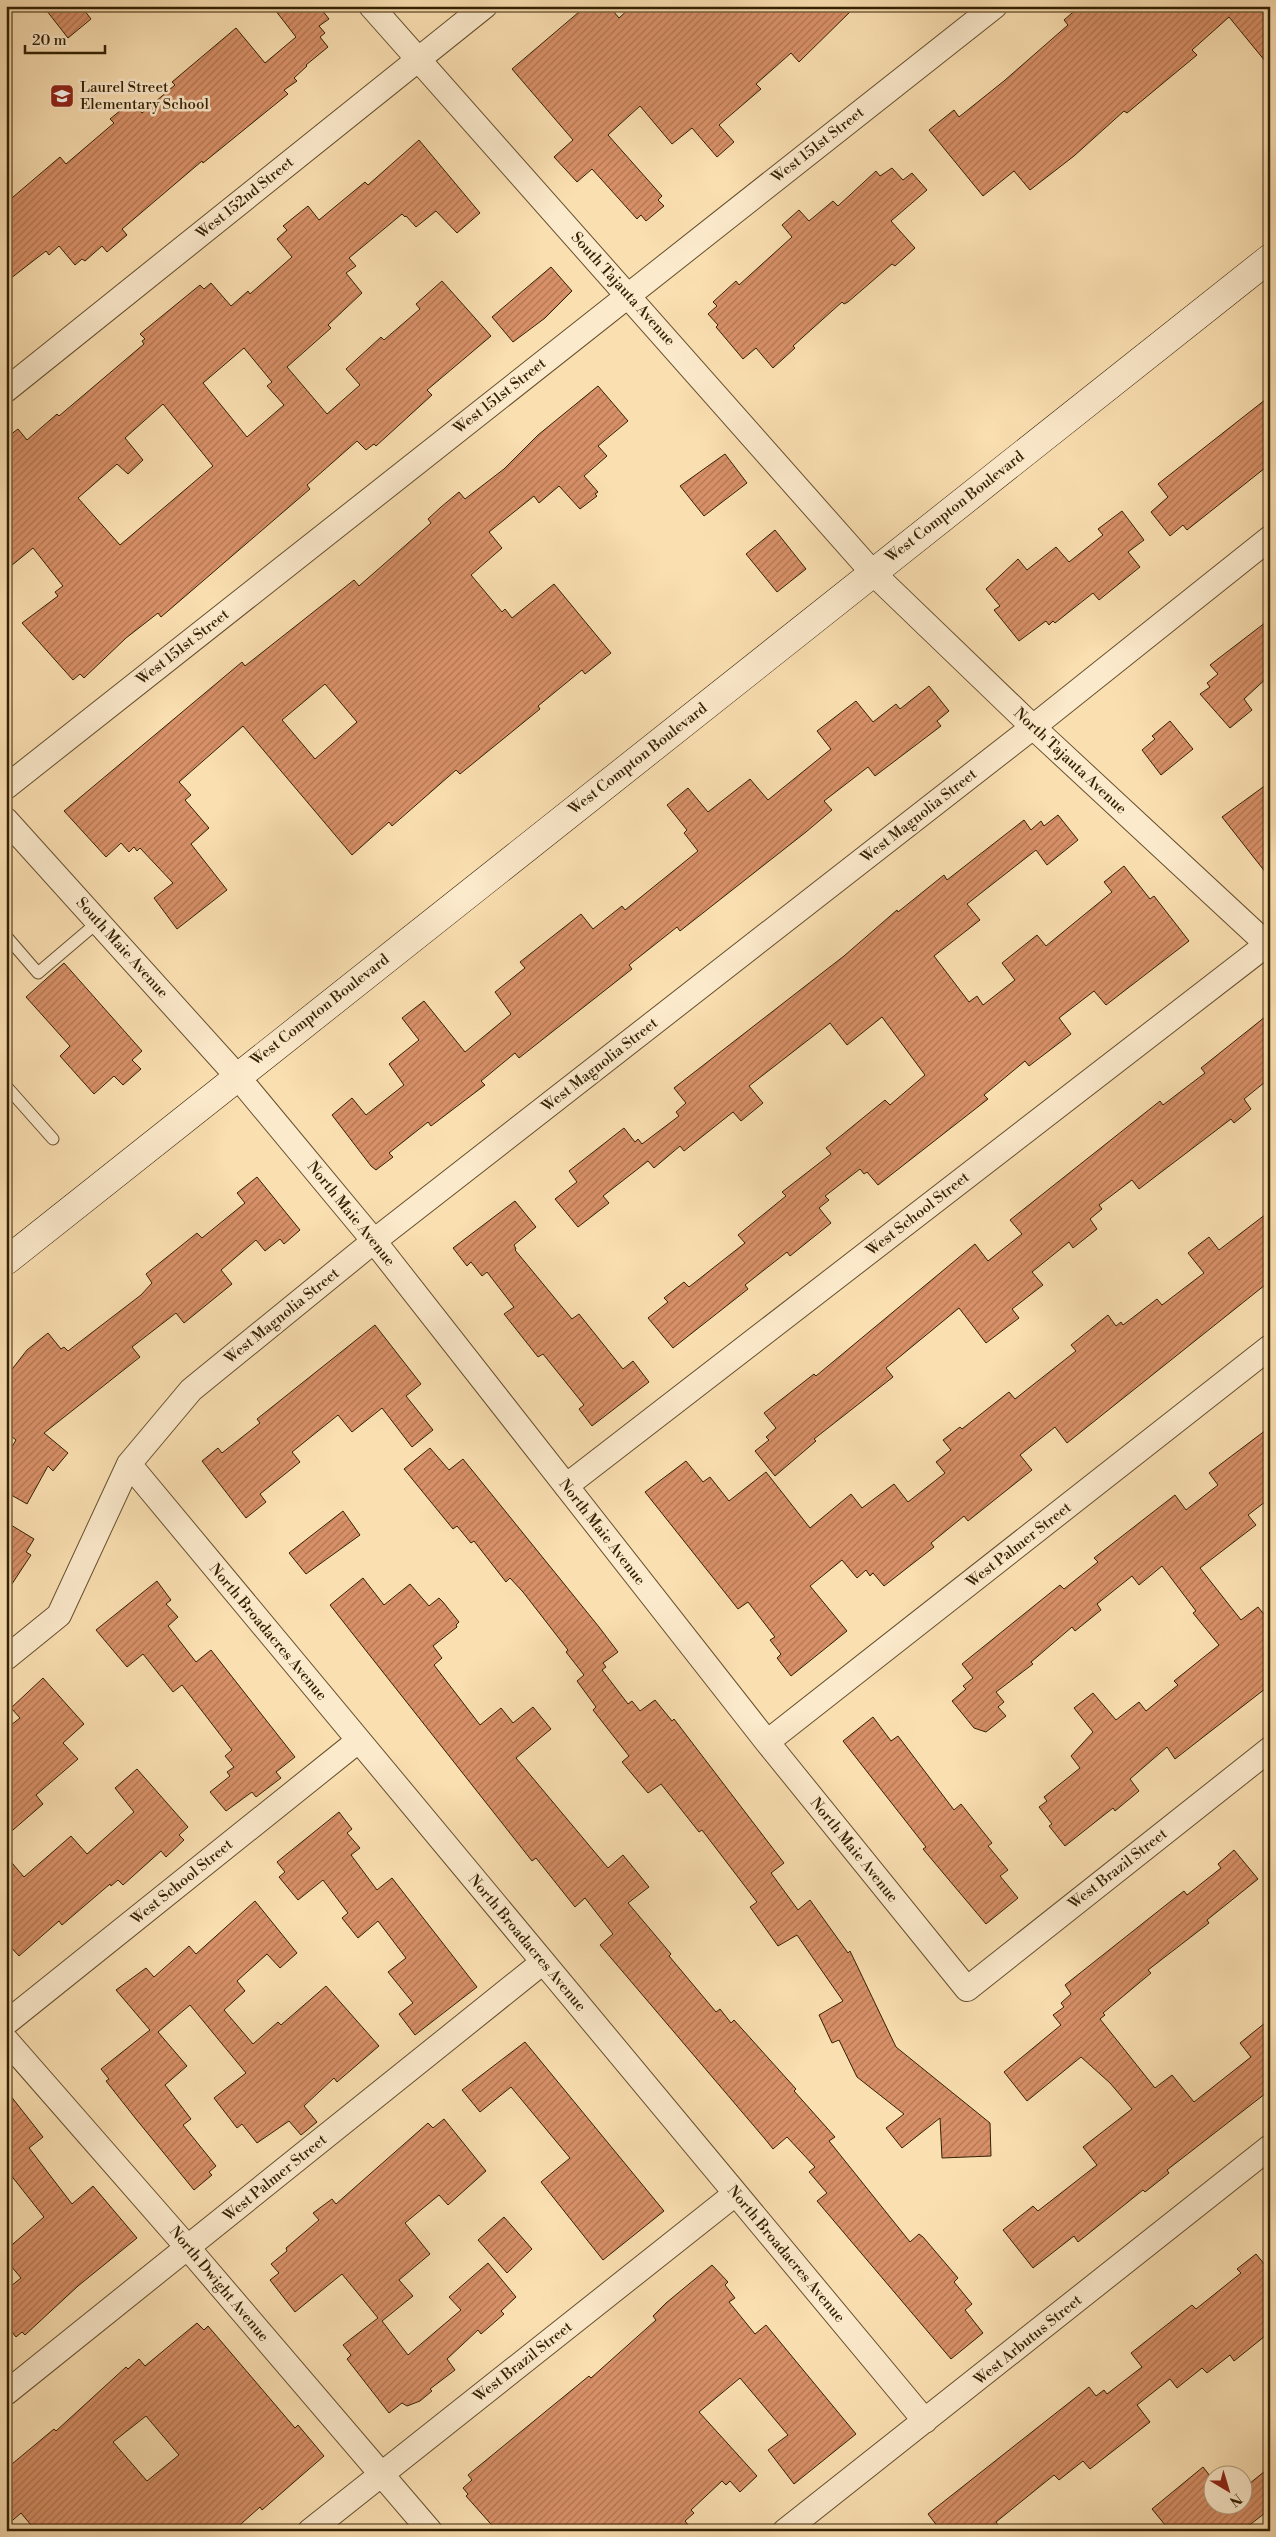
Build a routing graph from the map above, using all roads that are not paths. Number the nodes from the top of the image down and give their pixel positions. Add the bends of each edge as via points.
1 (371, 6) edge
2 (485, 6) edge
3 (995, 6) edge
4 (418, 59) junction
5 (1270, 258) edge
6 (628, 294) junction
7 (6, 390) edge
8 (1270, 538) edge
9 (873, 573) junction
10 (1033, 727) junction
11 (6, 787) edge
12 (6, 820) edge
13 (98, 922) junction
14 (6, 936) edge
15 (1269, 944) edge
16 (237, 1076) junction
17 (6, 1086) edge
18 (53, 1139) dead end
19 (374, 1242) junction
20 (6, 1261) edge
21 (1270, 1347) edge
22 (129, 1464) junction
23 (566, 1486) junction
24 (6, 1658) edge
25 (358, 1741) junction
26 (767, 1742) junction
27 (1270, 1749) edge
28 (543, 1962) junction
29 (967, 1989) joint
30 (6, 2022) edge
31 (6, 2040) edge
32 (1270, 2147) edge
33 (736, 2194) junction
34 (188, 2248) junction
35 (6, 2393) edge
36 (925, 2422) junction
37 (381, 2475) junction
38 (310, 2531) edge
39 (430, 2531) edge
40 (785, 2531) edge

1 - 4 street, South Tajauta Avenue
2 - 4 street, West 152nd Street
3 - 6 street, West 151st Street
4 - 6 street, South Tajauta Avenue
4 - 7 street, West 152nd Street
5 - 9 main road, West Compton Boulevard
6 - 9 street, South Tajauta Avenue
6 - 11 street, West 151st Street
8 - 10 street, West Magnolia Street
9 - 10 street, North Tajauta Avenue
9 - 16 main road, West Compton Boulevard
10 - 15 street, North Tajauta Avenue
10 - 19 street, West Magnolia Street
12 - 13 street, South Maie Avenue
13 - 14 lane via 38,973
13 - 16 street, South Maie Avenue
15 - 23 street, West School Street
16 - 19 street, North Maie Avenue
16 - 20 main road, West Compton Boulevard
17 - 18 lane
19 - 22 street, West Magnolia Street via 191,1390
19 - 23 street, North Maie Avenue
21 - 26 street, West Palmer Street
22 - 24 street, West Magnolia Street via 59,1615
22 - 25 street, North Broadacres Avenue
23 - 26 street, North Maie Avenue
25 - 28 street, North Broadacres Avenue
25 - 30 street, West School Street
26 - 29 street, North Maie Avenue
27 - 29 street, West Brazil Street
28 - 33 street, North Broadacres Avenue
28 - 34 street, West Palmer Street
31 - 34 street, North Dwight Avenue
32 - 36 street, West Arbutus Street
33 - 36 street, North Broadacres Avenue
33 - 37 street, West Brazil Street
34 - 35 street, West Palmer Street
34 - 37 street, North Dwight Avenue
36 - 40 street, West Arbutus Street
37 - 38 street, West Brazil Street
37 - 39 street, North Dwight Avenue

